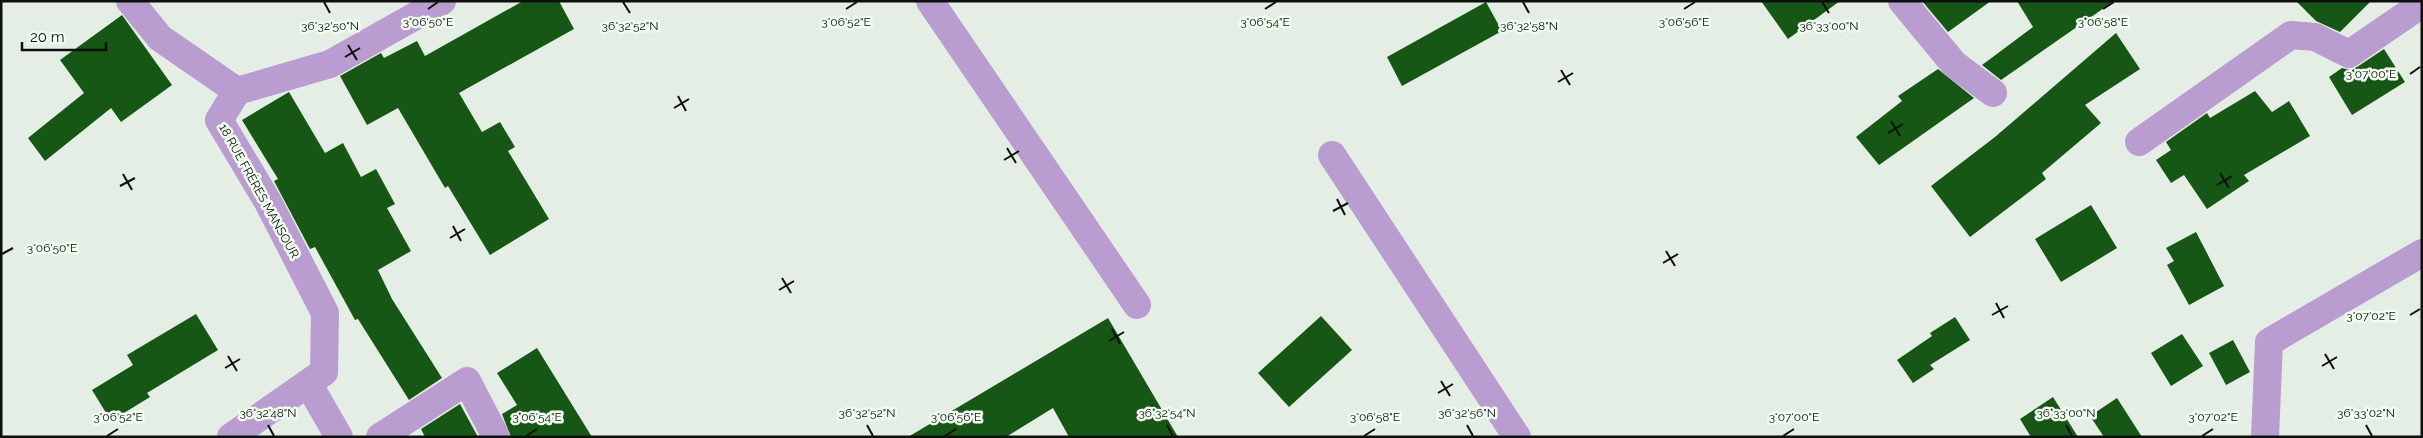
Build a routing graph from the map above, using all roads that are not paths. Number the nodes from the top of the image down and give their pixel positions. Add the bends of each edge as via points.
1 (130, 1) edge
2 (442, 1) edge
3 (930, 1) edge
4 (1902, 1) edge
5 (2422, 4) edge
6 (238, 91) junction
7 (1993, 93) dead end
8 (2139, 142) dead end
9 (1332, 155) dead end
10 (2422, 253) edge
11 (1136, 305) dead end
12 (308, 383) junction
13 (231, 437) edge
14 (339, 437) edge
15 (380, 437) edge
16 (496, 437) edge
17 (1517, 437) edge
18 (2265, 437) edge

1 - 6 street via 160,38
2 - 6 street via 330,64
3 - 11 street
4 - 7 street via 1954,64
5 - 8 street via 2349,54 2316,37 2291,35
6 - 12 street, 18 RUE FRÉRES MANSOUR via 219,120 268,202 325,313 324,372
9 - 17 street
10 - 18 street via 2269,342
12 - 13 street, 18 RUE FRÉRES MANSOUR
12 - 14 street
15 - 16 street via 467,381

